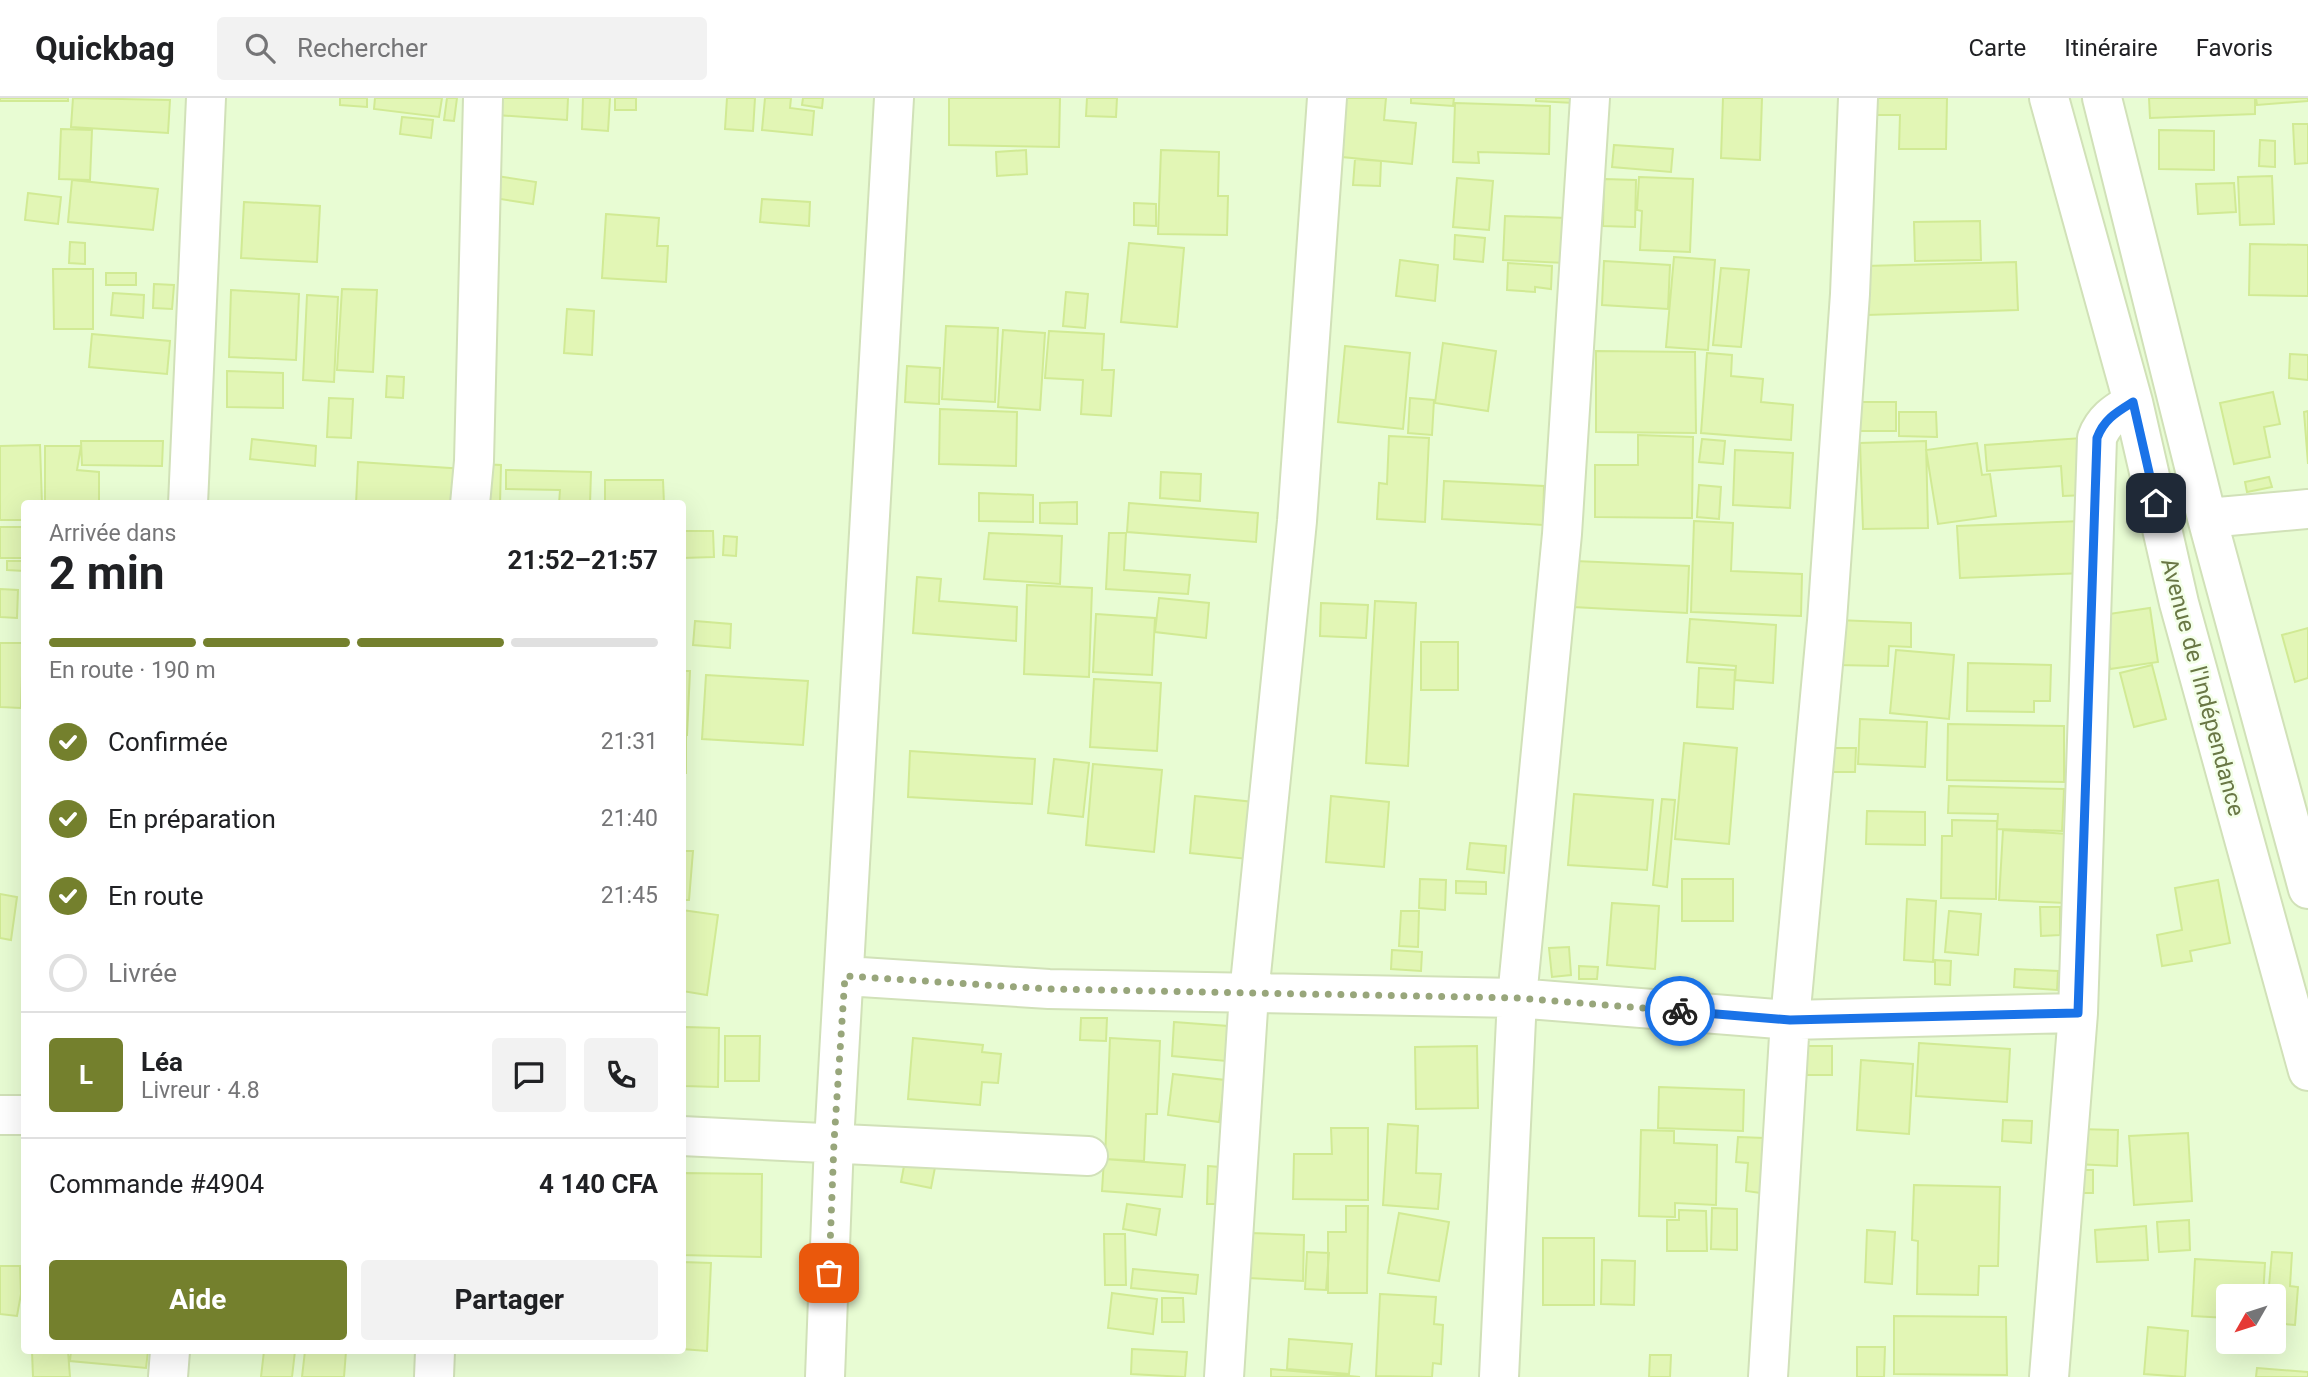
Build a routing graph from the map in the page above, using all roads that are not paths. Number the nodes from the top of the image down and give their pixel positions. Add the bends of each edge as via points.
1 (206, 98) edge
2 (483, 98) edge
3 (894, 98) edge
4 (1327, 98) edge
5 (1590, 98) edge
6 (1858, 98) edge
7 (2049, 98) edge
8 (2102, 98) edge
9 (2133, 402) junction
10 (188, 500) edge
11 (470, 500) edge
12 (2308, 509) edge
13 (2207, 518) junction
14 (2308, 889) edge
15 (845, 976) junction
16 (1249, 994) junction
17 (1517, 998) junction
18 (2078, 1013) junction
19 (1790, 1020) junction
20 (2308, 1071) edge
21 (0, 1115) edge
22 (21, 1115) edge
23 (686, 1136) edge
24 (834, 1142) junction
25 (1088, 1156) dead end
26 (170, 1354) edge
27 (435, 1354) edge
28 (169, 1377) edge
29 (434, 1377) edge
30 (825, 1377) edge
31 (1224, 1377) edge
32 (1499, 1377) edge
33 (1769, 1377) edge
34 (2049, 1377) edge

1 - 10 street
2 - 11 street
3 - 15 street
4 - 16 street via 1297,522
5 - 17 street via 1562,534
6 - 19 street via 1850,294 1828,607
7 - 9 street, Avenue de l'Indépendance
8 - 13 street
9 - 18 street via 2111,415 2097,438
9 - 20 street, Avenue de l'Indépendance via 2179,603
12 - 13 street
13 - 14 street
15 - 16 street via 1049,989
15 - 24 street
16 - 17 street
16 - 31 street
17 - 19 street
17 - 32 street
18 - 19 street
18 - 34 street
19 - 33 street
21 - 22 street
23 - 24 street
24 - 25 street
24 - 30 street
26 - 28 street
27 - 29 street

